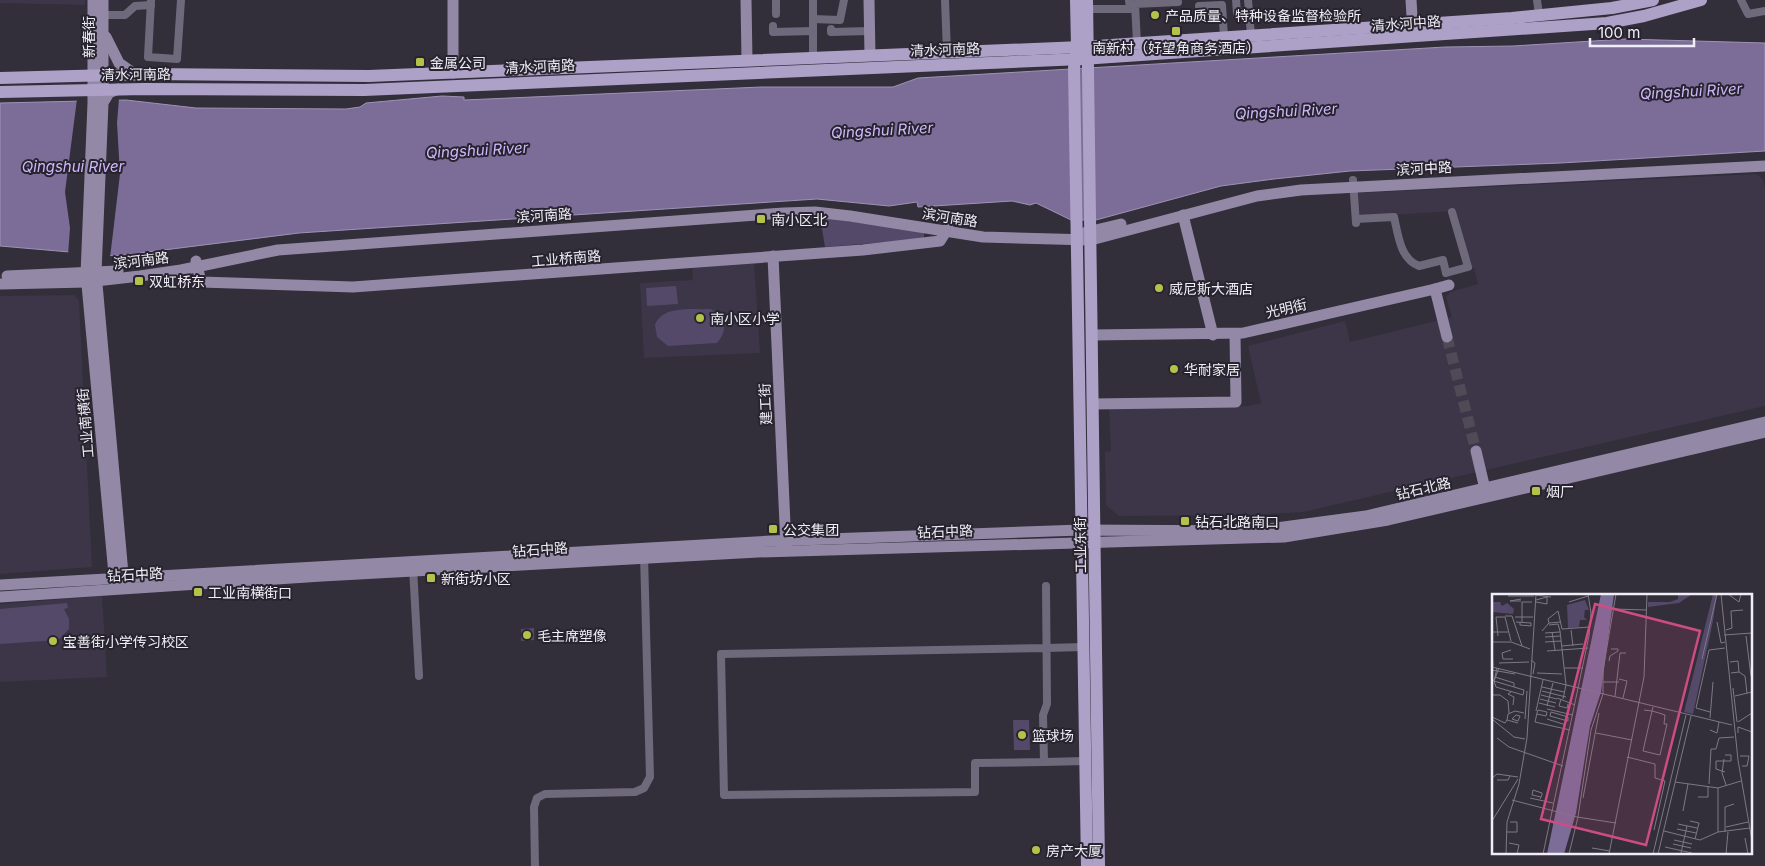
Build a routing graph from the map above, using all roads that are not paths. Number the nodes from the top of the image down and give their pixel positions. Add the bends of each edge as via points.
1 (92, 0) edge
2 (103, 0) edge
3 (132, 0) edge
4 (181, 0) edge
5 (453, 0) edge
6 (746, 0) edge
7 (776, 0) edge
8 (814, 0) edge
9 (844, 0) edge
10 (869, 0) edge
11 (945, 0) edge
12 (1076, 0) edge
13 (1102, 0) edge
14 (1129, 0) edge
15 (1236, 0) edge
16 (1248, 0) edge
17 (1411, 0) edge
18 (1537, 0) edge
19 (1653, 0) edge
20 (1701, 0) edge
21 (1741, 0) edge
22 (151, 2) edge
23 (1178, 2) dead end
24 (1087, 5) edge
25 (1583, 5) edge
26 (1199, 6) dead end
27 (132, 9) junction
28 (1102, 9) junction
29 (1249, 11) junction
30 (1765, 11) edge
31 (776, 14) dead end
32 (103, 15) junction
33 (1540, 15) junction
34 (813, 19) junction
35 (1412, 24) junction
36 (1082, 25) junction
37 (772, 26) dead end
38 (103, 29) junction
39 (831, 29) dead end
40 (813, 31) junction
41 (870, 31) junction
42 (1251, 35) junction
43 (1224, 37) junction
44 (1413, 38) junction
45 (1137, 43) junction
46 (1103, 46) junction
47 (1056, 48) junction
48 (947, 52) junction
49 (870, 55) junction
50 (93, 57) junction
51 (1081, 57) junction
52 (812, 58) junction
53 (747, 60) junction
54 (454, 73) junction
55 (136, 75) junction
56 (71, 76) junction
57 (98, 76) junction
58 (0, 78) edge
59 (0, 92) edge
60 (98, 96) junction
61 (1764, 165) edge
62 (1353, 183) junction
63 (1452, 212) dead end
64 (1184, 215) junction
65 (947, 230) junction
66 (1091, 232) junction
67 (1077, 233) junction
68 (92, 254) joint
69 (773, 256) junction
70 (196, 264) junction
71 (1446, 273) junction
72 (0, 276) edge
73 (91, 277) junction
74 (0, 284) edge
75 (1449, 285) joint
76 (1435, 289) junction
77 (1213, 334) junction
78 (1235, 334) junction
79 (1092, 335) junction
80 (1447, 336) tunnel mouth
81 (1093, 404) junction
82 (1765, 422) edge
83 (1765, 432) edge
84 (1476, 452) tunnel mouth
85 (1485, 489) junction
86 (1082, 536) junction
87 (1095, 536) junction
88 (786, 546) junction
89 (644, 553) junction
90 (413, 566) junction
91 (119, 577) junction
92 (0, 585) edge
93 (1046, 586) dead end
94 (120, 589) junction
95 (0, 597) edge
96 (1083, 647) junction
97 (1046, 648) junction
98 (418, 676) dead end
99 (1085, 761) junction
100 (1044, 762) junction
101 (535, 866) edge
102 (1087, 866) edge
103 (1099, 866) edge

1 - 50 main road, 新春街
2 - 32 main road, 新春街
3 - 27 street
4 - 22 street via 177,59 148,57
5 - 54 main road
6 - 53 main road
7 - 31 street
8 - 34 street
9 - 34 street via 840,20
10 - 41 main road
11 - 48 street
12 - 36 main road
13 - 28 street
14 - 28 street via 1130,9
15 - 29 street via 1237,12
16 - 29 street
17 - 35 main road
18 - 33 street
19 - 25 main road, 清水河中路
20 - 44 main road, 清水河中路 via 1607,23
21 - 30 street via 1748,14
22 - 27 street
23 - 45 street via 1135,4
24 - 28 street
24 - 36 main road
25 - 33 main road, 清水河中路
26 - 43 street via 1222,5
27 - 32 street via 125,15
29 - 42 street
32 - 38 main road, 新春街
33 - 35 main road, 清水河中路
34 - 40 street
35 - 42 main road, 清水河中路
35 - 44 main road
36 - 46 main road
36 - 47 main road via 1070,39
36 - 51 main road
37 - 40 street via 773,32
38 - 55 main road via 114,56
38 - 57 main road, 新春街
39 - 41 street via 831,32
40 - 52 street
41 - 49 main road
42 - 43 main road, 清水河中路
43 - 45 main road, 清水河中路
44 - 51 main road, 清水河中路
45 - 46 main road, 清水河中路
46 - 51 main road, 清水河中路
47 - 48 main road, 清水河南路
47 - 51 main road, 清水河南路
48 - 49 main road, 清水河南路
49 - 52 main road, 清水河南路
50 - 56 main road via 84,70
50 - 57 main road, 新春街
51 - 60 main road, 清水河南路 via 364,90 118,89
51 - 66 main road, 工业东街
51 - 67 main road, 工业东街
52 - 53 main road, 清水河南路
53 - 54 main road, 清水河南路
54 - 55 main road, 清水河南路 via 327,77
55 - 57 main road, 清水河南路
56 - 57 main road, 清水河南路
56 - 58 main road, 清水河南路
57 - 60 main road, 新春街
59 - 60 main road, 清水河南路 via 80,90
60 - 68 main road, 新春街
61 - 62 main road, 滨河中路
62 - 64 main road, 滨河中路 via 1257,196
62 - 66 main road, 滨河中路 via 1259,188
62 - 71 street via 1356,221 1394,217 1407,258 1418,266 1443,260
63 - 71 street via 1468,267
64 - 66 main road, 滨河中路
64 - 77 main road
65 - 67 main road, 滨河南路
65 - 69 main road, 工业桥南路 via 940,241
65 - 70 main road, 滨河南路 via 815,212 784,213 278,250
66 - 67 main road, 滨河南路
66 - 79 main road, 工业东街
67 - 86 main road, 工业东街
68 - 73 main road, 工业南横街
69 - 70 main road, 工业桥南路 via 353,288 201,282
69 - 88 main road, 建工街
70 - 73 main road, 滨河南路
71 - 75 street
72 - 73 main road, 滨河南路
73 - 74 main road, 滨河南路
73 - 91 main road, 工业南横街
75 - 76 main road, 光明街
76 - 78 main road, 光明街
76 - 80 main road
77 - 78 main road, 光明街
77 - 79 main road, 光明街
78 - 81 main road via 1236,402
79 - 81 main road, 工业东街
81 - 87 main road, 工业东街
82 - 85 main road, 钻石北路
83 - 87 main road, 钻石北路 via 1524,490 1342,529 1284,537 1185,541
84 - 85 main road
85 - 87 main road, 钻石北路 via 1366,516 1295,527
86 - 87 main road, 钻石北路
86 - 88 main road, 钻石中路
86 - 96 main road, 工业东街
87 - 103 main road, 工业东街
88 - 89 main road, 钻石中路
89 - 90 main road, 钻石中路
89 - 101 street via 650,778 644,788 636,792 546,794 537,798 534,808
90 - 91 main road, 钻石中路
90 - 94 main road, 钻石中路
90 - 98 street
91 - 92 main road, 钻石中路
91 - 94 main road, 工业南横街
93 - 97 street
94 - 95 main road, 钻石中路
96 - 97 street
96 - 99 main road, 工业东街
97 - 100 street
97 - 100 street via 721,654 724,795 975,792 975,763
99 - 100 street
99 - 102 main road, 工业东街

